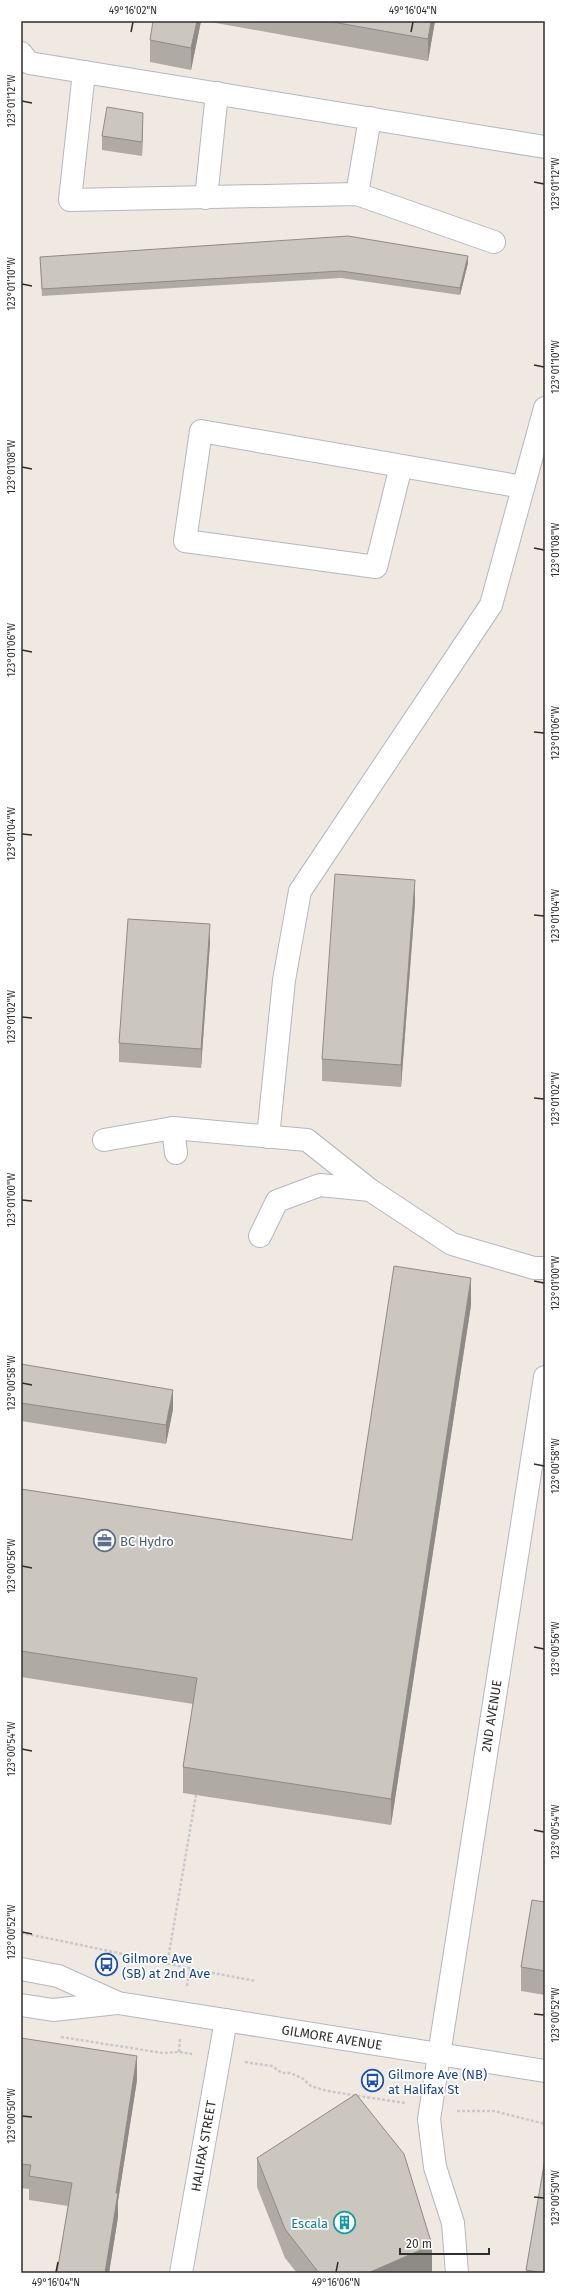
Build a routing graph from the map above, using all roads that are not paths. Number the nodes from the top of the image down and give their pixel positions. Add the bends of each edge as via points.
1 (24, 60) edge
2 (84, 72) junction
3 (217, 93) junction
4 (370, 118) junction
5 (545, 147) edge
6 (357, 194) junction
7 (206, 198) junction
8 (494, 242) dead end
9 (545, 408) edge
10 (400, 466) junction
11 (523, 487) junction
12 (173, 1128) junction
13 (268, 1137) junction
14 (104, 1140) dead end
15 (176, 1153) dead end
16 (370, 1190) junction
17 (260, 1236) dead end
18 (545, 1268) edge
19 (544, 1383) edge
20 (21, 1969) edge
21 (118, 2003) junction
22 (21, 2004) edge
23 (226, 2020) junction
24 (438, 2054) junction
25 (545, 2071) edge
26 (181, 2273) edge
27 (457, 2273) edge

1 - 2 street
2 - 3 street
2 - 7 street via 70,200
3 - 4 street
3 - 7 street
4 - 5 street
4 - 6 street
6 - 7 street
6 - 8 street
9 - 11 street
10 - 10 street via 201,431 185,541 376,567
10 - 11 street
11 - 13 street via 491,605 300,891 284,980
12 - 13 street
12 - 14 street
12 - 15 street
13 - 16 street via 307,1140
16 - 17 street via 320,1185 277,1201
16 - 18 street via 452,1244 534,1268
19 - 24 street, 2ND AVENUE
20 - 21 street, GILMORE AVENUE via 58,1976
21 - 22 street, GILMORE AVENUE via 53,2010
21 - 23 street, GILMORE AVENUE
23 - 24 street, GILMORE AVENUE
23 - 26 street, HALIFAX STREET
24 - 25 street, GILMORE AVENUE
24 - 27 street, 2ND AVENUE via 429,2119 435,2167 453,2223

